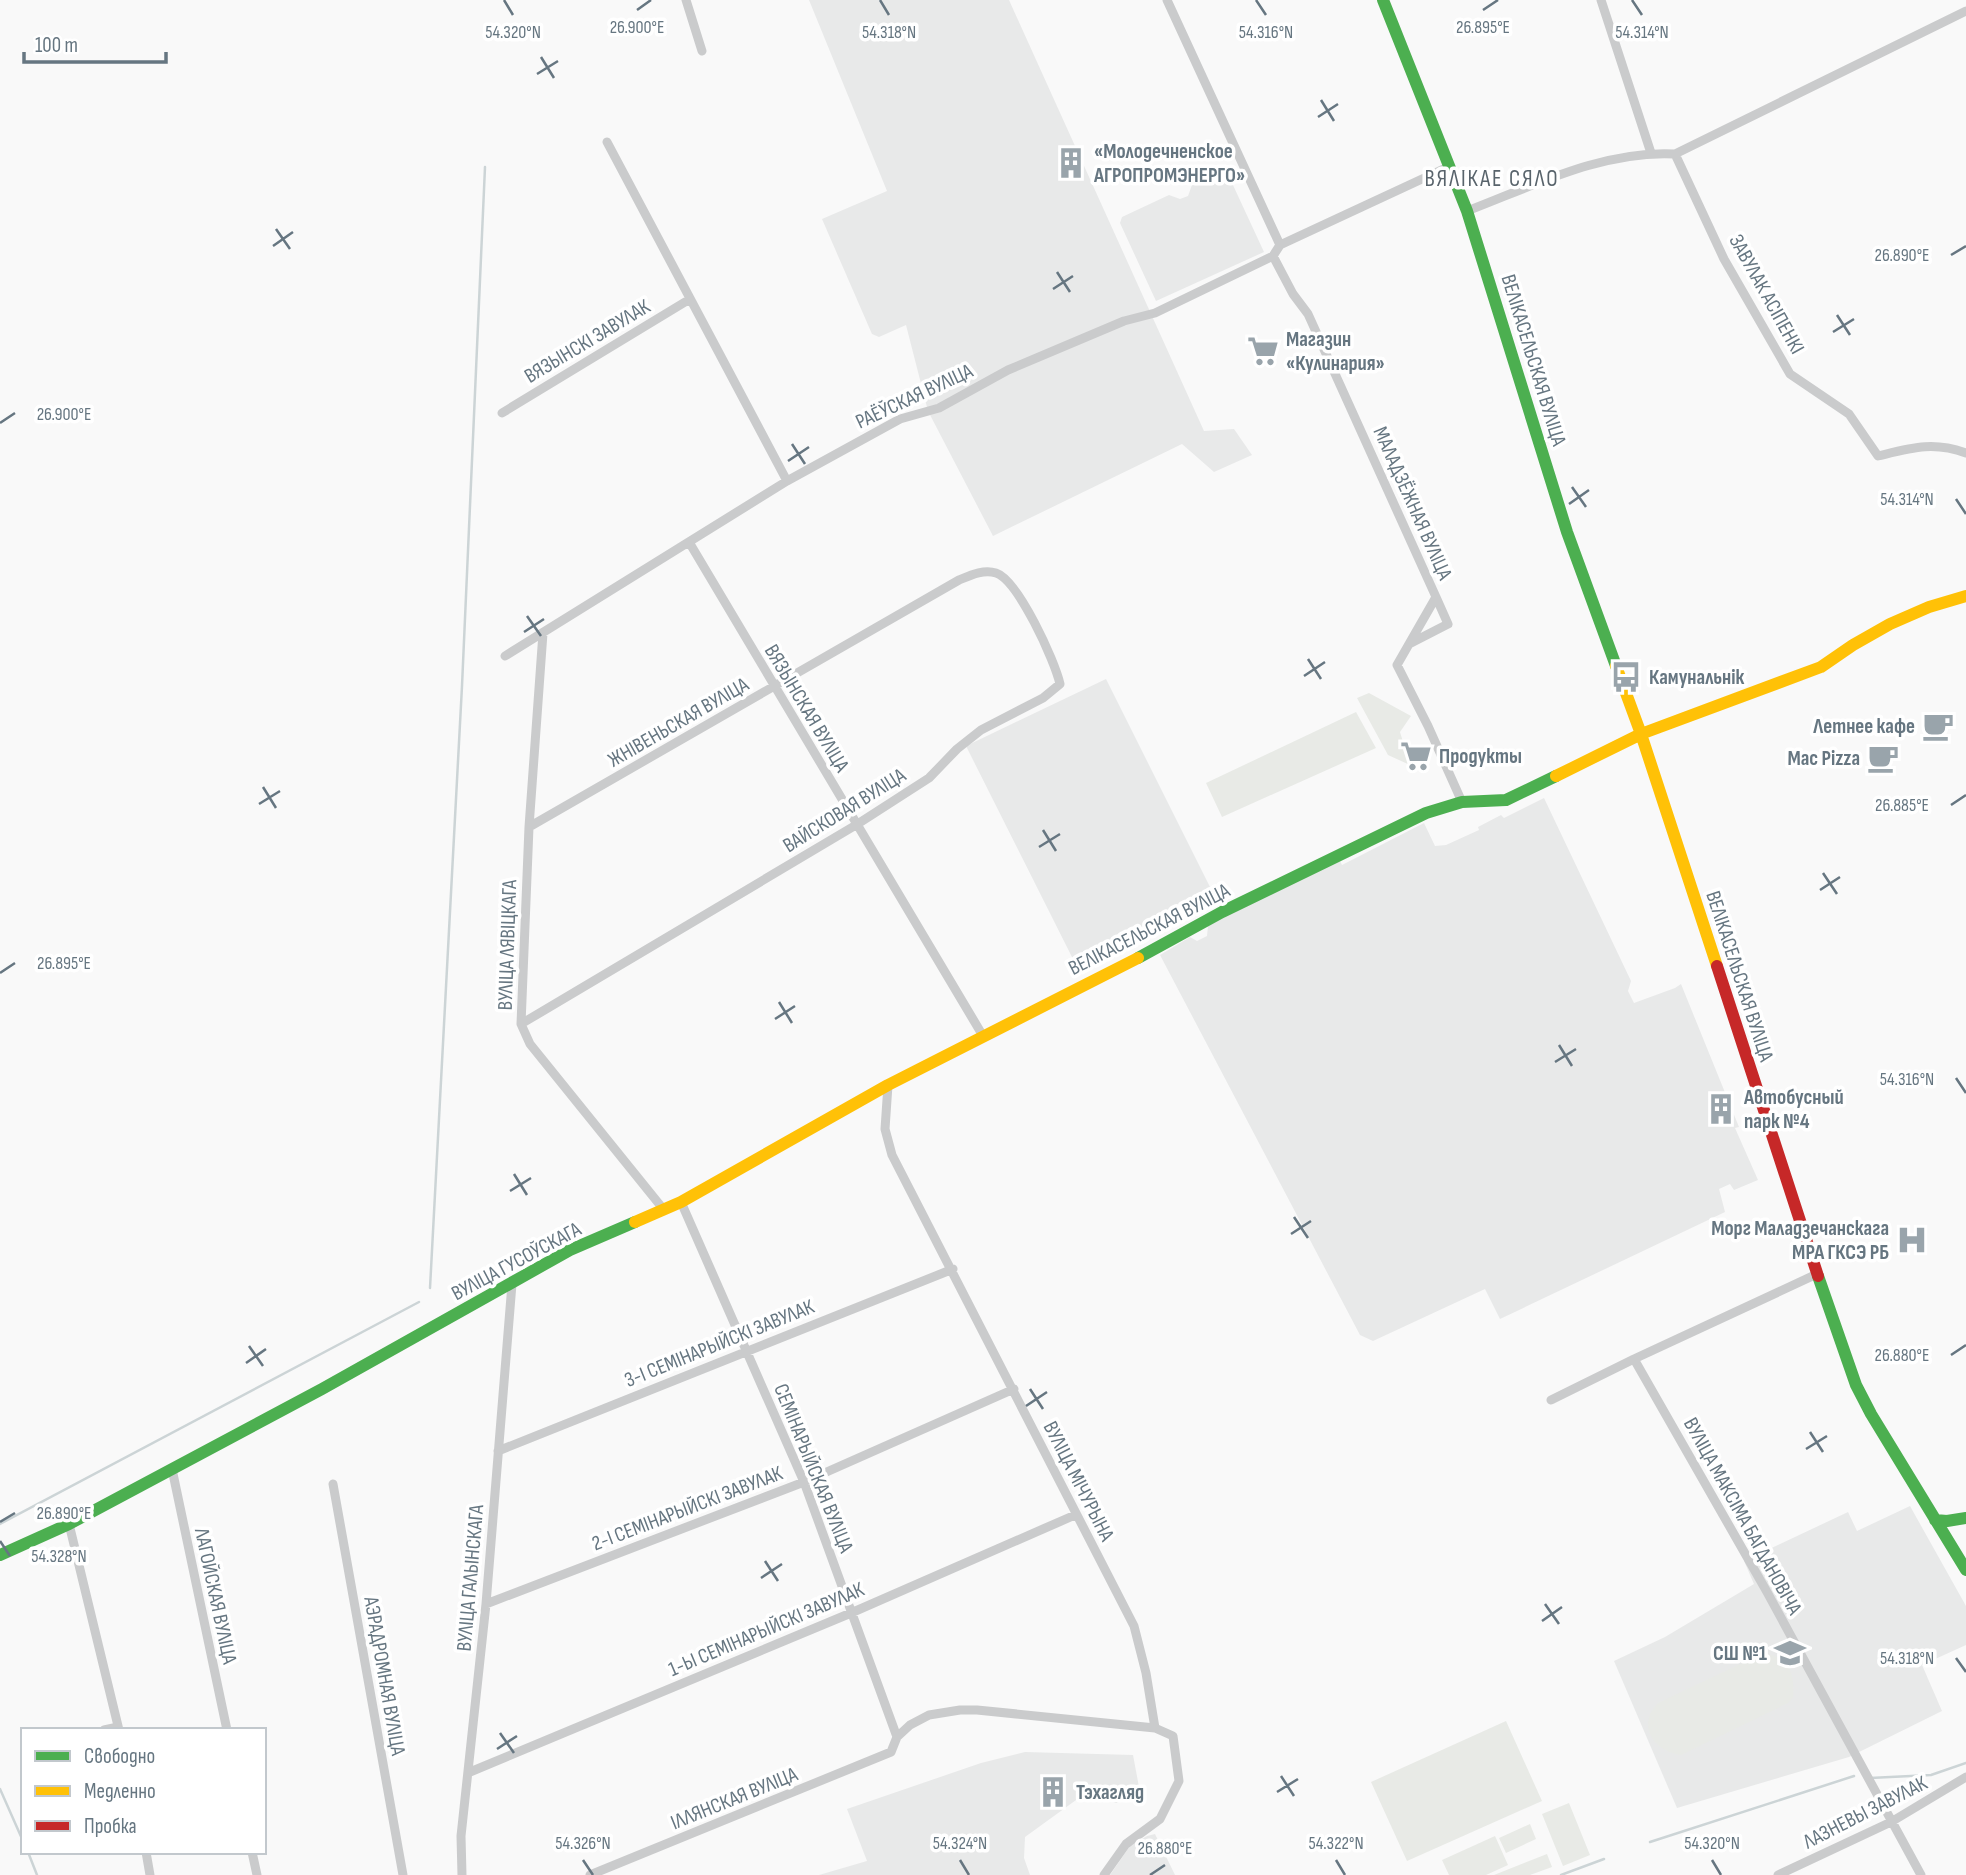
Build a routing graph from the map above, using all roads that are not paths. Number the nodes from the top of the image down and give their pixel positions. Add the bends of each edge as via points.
1 (685, 0) edge
2 (1167, 0) edge
3 (1383, 0) edge
4 (1601, 0) edge
5 (1966, 11) edge
6 (702, 51) dead end
7 (607, 142) dead end
8 (1651, 152) junction
9 (1675, 154) junction
10 (1450, 166) junction
11 (1467, 211) junction
12 (1280, 245) junction
13 (1273, 256) junction
14 (690, 299) junction
15 (502, 413) dead end
16 (1966, 453) edge
17 (787, 481) junction
18 (689, 542) junction
19 (993, 572) joint
20 (1966, 596) edge
21 (1436, 597) junction
22 (543, 633) junction
23 (1409, 644) junction
24 (505, 656) dead end
25 (774, 687) junction
26 (1641, 734) junction
27 (1462, 802) junction
28 (856, 825) junction
29 (529, 827) junction
30 (521, 1024) junction
31 (983, 1036) junction
32 (888, 1085) junction
33 (681, 1202) junction
34 (664, 1210) junction
35 (953, 1269) junction
36 (1817, 1274) junction
37 (512, 1284) junction
38 (747, 1350) junction
39 (1634, 1359) junction
40 (1014, 1390) junction
41 (1551, 1401) dead end
42 (498, 1451) junction
43 (172, 1469) junction
44 (804, 1482) junction
45 (333, 1484) dead end
46 (1075, 1515) junction
47 (1966, 1518) edge
48 (1935, 1520) junction
49 (69, 1524) junction
50 (0, 1555) edge
51 (1966, 1570) edge
52 (486, 1604) junction
53 (851, 1612) junction
54 (118, 1728) edge
55 (227, 1728) edge
56 (1155, 1728) junction
57 (897, 1737) junction
58 (470, 1772) junction
59 (1966, 1777) edge
60 (1891, 1822) junction
61 (146, 1854) edge
62 (252, 1854) edge
63 (150, 1875) edge
64 (257, 1875) edge
65 (402, 1875) edge
66 (462, 1875) edge
67 (590, 1875) edge
68 (1104, 1875) edge
69 (1778, 1875) edge
70 (1921, 1875) edge

1 - 6 street
2 - 12 street
3 - 10 street, ВЕЛІКАСЕЛЬСКАЯ ВУЛІЦА
4 - 8 street
5 - 9 street
7 - 14 street
8 - 9 street
8 - 11 street via 1581,167
9 - 16 street, ЗАВУЛАК АСІПЕНКІ via 1724,259 1790,374 1849,414 1878,456 1921,445
10 - 11 street, ВЕЛІКАСЕЛЬСКАЯ ВУЛІЦА
10 - 12 street
11 - 26 street, ВЕЛІКАСЕЛЬСКАЯ ВУЛІЦА via 1567,532
12 - 13 street
13 - 17 street, РАЁЎСКАЯ ВУЛІЦА via 1155,313 1124,321 1008,370 939,408 900,419
13 - 21 street, МАЛАДЗЁЖНАЯ ВУЛІЦА via 1308,314
14 - 15 street, ВЯЗЫНСКІ ЗАВУЛАК
14 - 17 street
17 - 18 street, РАЁЎСКАЯ ВУЛІЦА
18 - 22 street, РАЁЎСКАЯ ВУЛІЦА
18 - 25 street, ВЯЗЫНСКАЯ ВУЛІЦА
19 - 25 street, ЖНІВЕНЬСКАЯ ВУЛІЦА via 959,580
19 - 28 street, ВАЙСКОВАЯ ВУЛІЦА via 1005,577 1019,596 1056,667 1060,684 1043,698 981,730 929,778
20 - 26 street via 1945,600 1879,631 1843,649 1821,667
21 - 23 street, МАЛАДЗЁЖНАЯ ВУЛІЦА
21 - 23 street via 1448,624
22 - 24 street, РАЁЎСКАЯ ВУЛІЦА
22 - 29 street, ВУЛІЦА ЛЯВІЦКАГА
23 - 27 street, МАЛАДЗЁЖНАЯ ВУЛІЦА via 1397,665
25 - 28 street, ВЯЗЫНСКАЯ ВУЛІЦА
25 - 29 street, ЖНІВЕНЬСКАЯ ВУЛІЦА
26 - 27 street, ВЕЛІКАСЕЛЬСКАЯ ВУЛІЦА via 1506,800
26 - 36 street, ВЕЛІКАСЕЛЬСКАЯ ВУЛІЦА
27 - 31 street, ВЕЛІКАСЕЛЬСКАЯ ВУЛІЦА via 1426,813 1355,847
28 - 30 street, ВАЙСКОВАЯ ВУЛІЦА
28 - 31 street, ВЯЗЫНСКАЯ ВУЛІЦА
29 - 30 street, ВУЛІЦА ЛЯВІЦКАГА
30 - 34 street, ВУЛІЦА ЛЯВІЦКАГА via 530,1044
31 - 32 street, ВУЛІЦА ГУСОЎСКАГА
32 - 33 street, ВУЛІЦА ГУСОЎСКАГА
32 - 35 street, ВУЛІЦА МІЧУРЫНА via 885,1129 892,1155
33 - 34 street, ВУЛІЦА ГУСОЎСКАГА
33 - 38 street, СЕМІНАРЫЙСКАЯ ВУЛІЦА
34 - 37 street, ВУЛІЦА ГУСОЎСКАГА via 570,1250
35 - 38 street, 3-І СЕМІНАРЫЙСКІ ЗАВУЛАК
35 - 40 street, ВУЛІЦА МІЧУРЫНА
36 - 39 street
36 - 48 street, ВЕЛІКАСЕЛЬСКАЯ ВУЛІЦА via 1856,1385
37 - 42 street, ВУЛІЦА ГАЛЫНСКАГА
37 - 43 street, ВУЛІЦА ГУСОЎСКАГА
38 - 42 street, 3-І СЕМІНАРЫЙСКІ ЗАВУЛАК
38 - 44 street, СЕМІНАРЫЙСКАЯ ВУЛІЦА
39 - 41 street
39 - 60 street, ВУЛІЦА МАКСІМА БАГДАНОВІЧА
40 - 44 street, 2-І СЕМІНАРЫЙСКІ ЗАВУЛАК
40 - 46 street, ВУЛІЦА МІЧУРЫНА
42 - 52 street, ВУЛІЦА ГАЛЫНСКАГА
43 - 49 street, ВУЛІЦА ГУСОЎСКАГА
43 - 55 street, ЛАГОЙСКАЯ ВУЛІЦА
44 - 52 street, 2-І СЕМІНАРЫЙСКІ ЗАВУЛАК
44 - 53 street, СЕМІНАРЫЙСКАЯ ВУЛІЦА
45 - 65 street, АЭРАДРОМНАЯ ВУЛІЦА
46 - 53 street, 1-Ы СЕМІНАРЫЙСКІ ЗАВУЛАК
46 - 56 street, ВУЛІЦА МІЧУРЫНА via 1134,1626
47 - 48 street
48 - 51 street, ВЕЛІКАСЕЛЬСКАЯ ВУЛІЦА
49 - 50 street, ВУЛІЦА ГУСОЎСКАГА
49 - 54 street
52 - 58 street, ВУЛІЦА ГАЛЫНСКАГА
53 - 57 street, СЕМІНАРЫЙСКАЯ ВУЛІЦА
53 - 58 street, 1-Ы СЕМІНАРЫЙСКІ ЗАВУЛАК
56 - 57 street via 960,1710 929,1715
56 - 68 street via 1173,1736 1179,1781 1160,1819 1126,1844
57 - 67 street, ІЛЛЯНСКАЯ ВУЛІЦА via 891,1752
58 - 66 street, ВУЛІЦА ГАЛЫНСКАГА via 461,1836
59 - 60 street, ЛАЗНЕВЫ ЗАВУЛАК
60 - 69 street, ЛАЗНЕВЫ ЗАВУЛАК
60 - 70 street, ВУЛІЦА МАКСІМА БАГДАНОВІЧА
61 - 63 street
62 - 64 street

